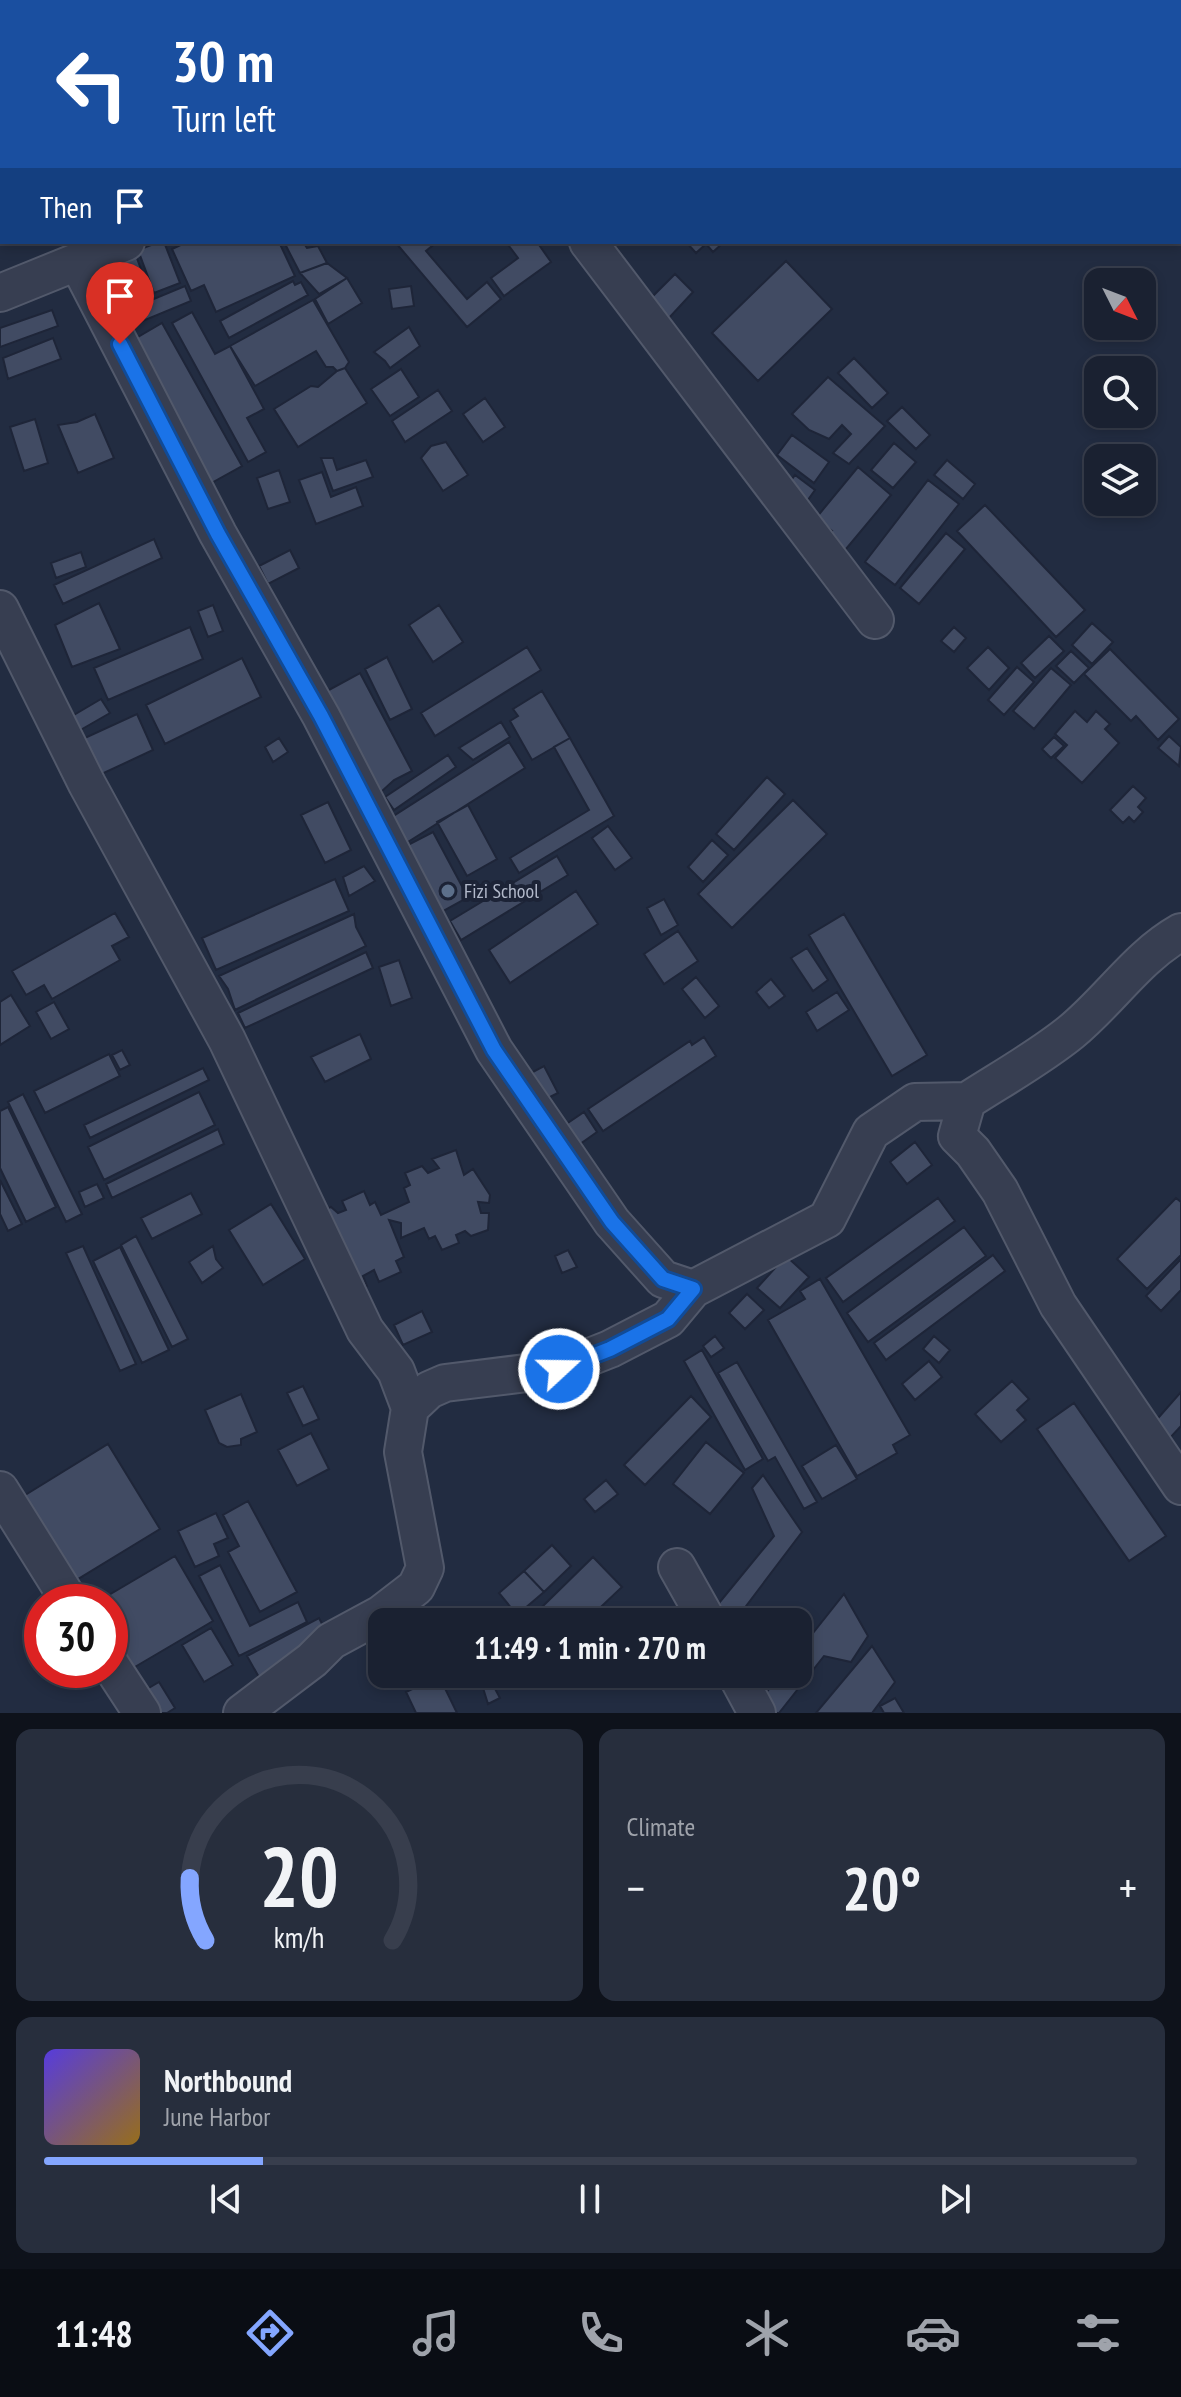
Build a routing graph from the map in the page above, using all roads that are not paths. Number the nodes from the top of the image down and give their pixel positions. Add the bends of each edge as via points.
1 (121, 244) edge
2 (590, 244) edge
3 (78, 263) junction
4 (0, 293) edge
5 (0, 609) edge
6 (875, 620) dead end
7 (1181, 932) edge
8 (967, 1101) junction
9 (693, 1289) junction
10 (410, 1408) junction
11 (1181, 1486) edge
12 (0, 1490) edge
13 (677, 1567) dead end
14 (59, 1584) edge
15 (700, 1608) edge
16 (126, 1688) edge
17 (744, 1688) edge
18 (142, 1713) edge
19 (242, 1713) edge
20 (757, 1713) edge

1 - 3 street
2 - 6 street
3 - 4 street
3 - 9 street via 494,1050 612,1222 663,1279
5 - 10 street via 87,784 227,1040 365,1330 396,1371
7 - 8 street via 1145,956 1069,1034
8 - 9 street via 915,1102 871,1132 827,1219
8 - 11 street via 957,1136 1000,1191 1058,1305
9 - 10 street via 668,1319 610,1349 559,1369 445,1383
10 - 19 street via 403,1452 425,1568 416,1587 381,1614 331,1641
12 - 14 street
13 - 15 street
16 - 18 street
17 - 20 street

